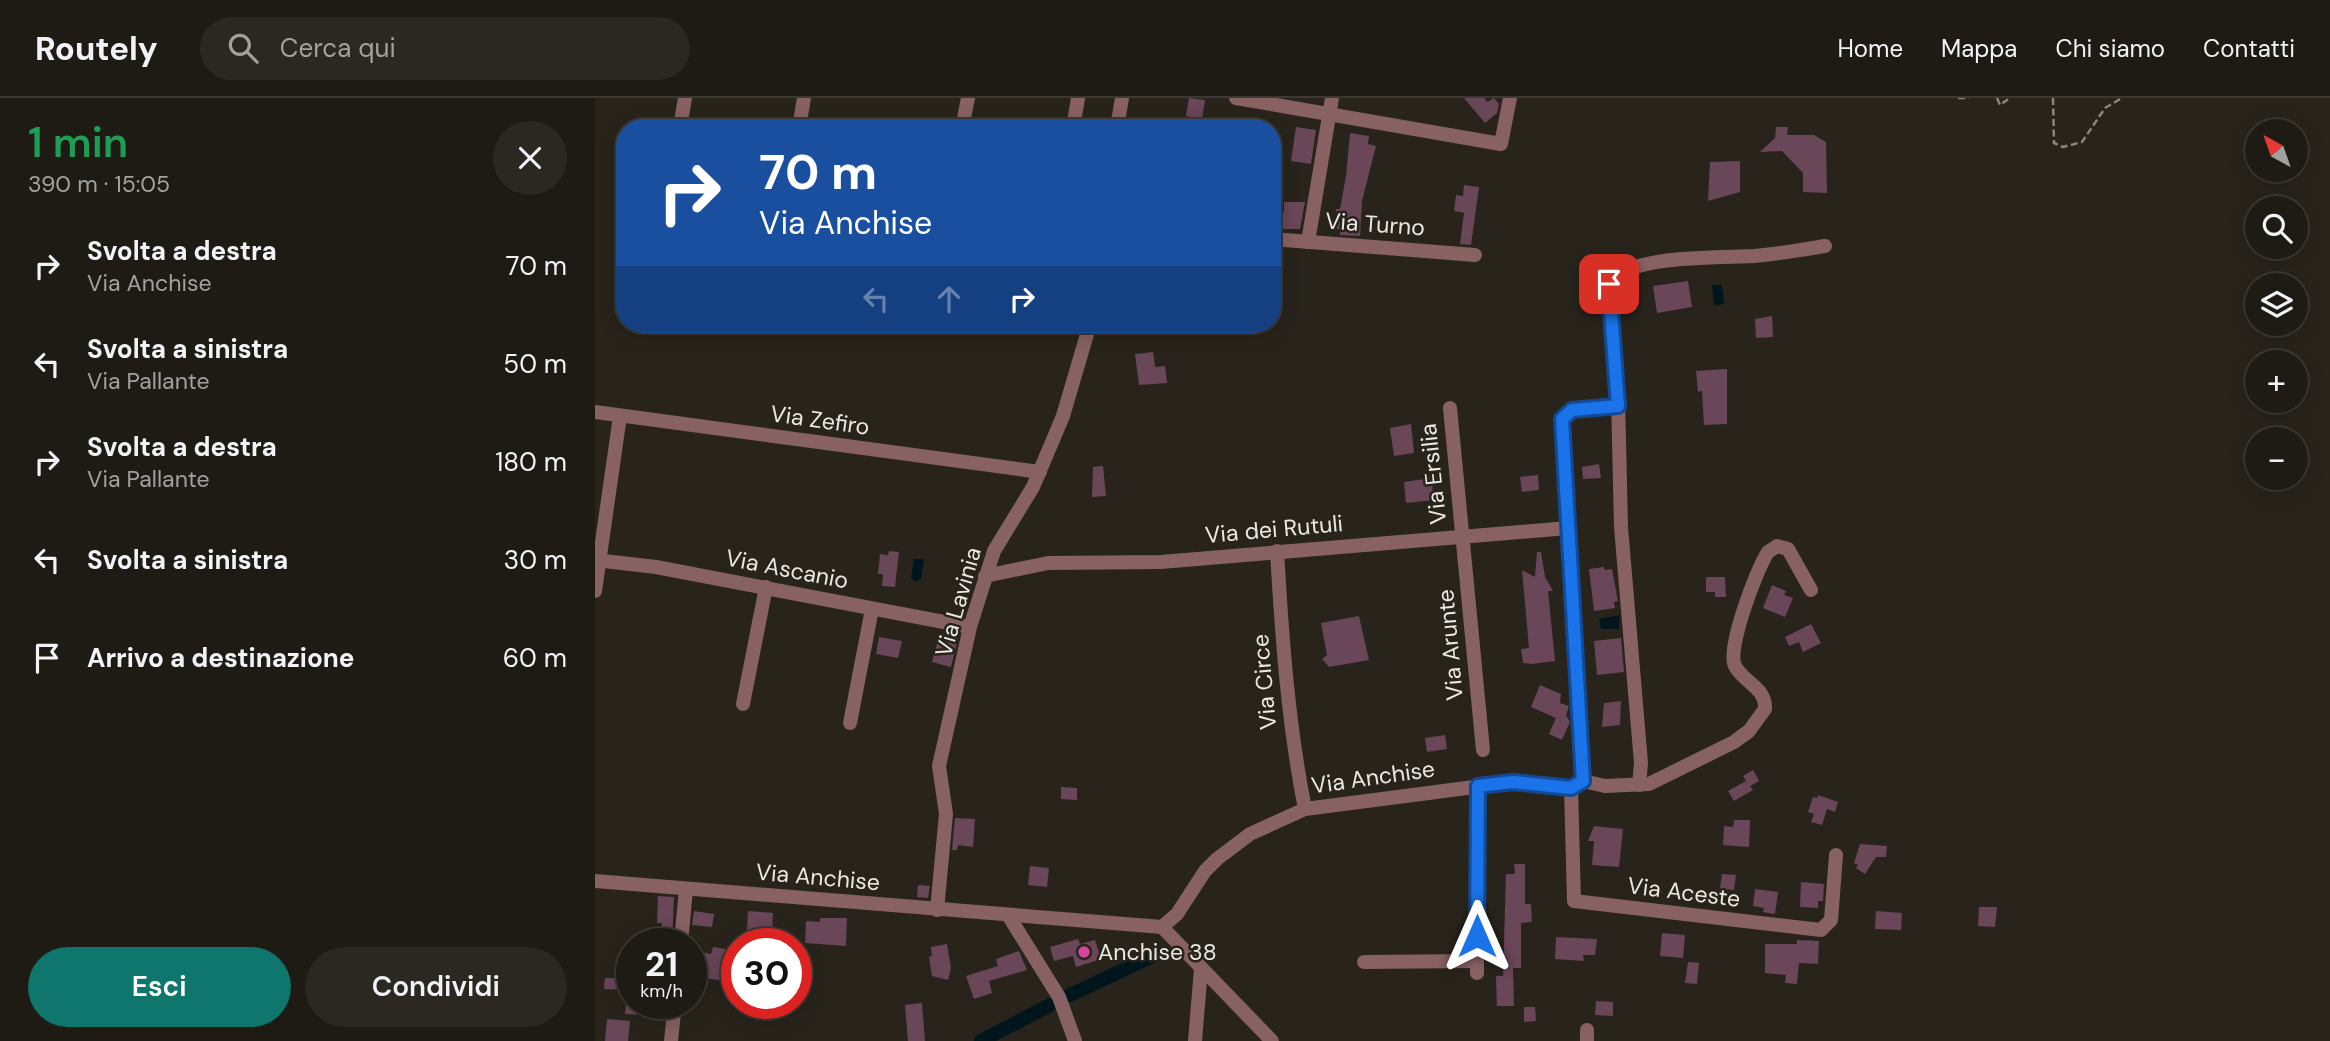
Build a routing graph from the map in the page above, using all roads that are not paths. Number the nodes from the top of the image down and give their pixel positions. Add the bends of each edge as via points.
1 (685, 98) edge
2 (804, 98) edge
3 (968, 98) edge
4 (1078, 98) edge
5 (1122, 98) edge
6 (1236, 98) edge
7 (1332, 98) edge
8 (1510, 98) edge
9 (1329, 113) junction
10 (682, 119) edge
11 (800, 119) edge
12 (964, 119) edge
13 (1074, 119) edge
14 (1118, 119) edge
15 (1281, 240) edge
16 (1308, 242) junction
17 (1825, 246) dead end
18 (1475, 255) dead end
19 (1087, 333) edge
20 (1618, 406) junction
21 (1450, 408) dead end
22 (595, 412) edge
23 (620, 416) junction
24 (1040, 472) junction
25 (1568, 528) junction
26 (1462, 535) junction
27 (1277, 551) junction
28 (597, 560) edge
29 (985, 576) junction
30 (766, 587) junction
31 (1811, 590) dead end
32 (595, 591) edge
33 (872, 609) junction
34 (970, 627) junction
35 (743, 704) dead end
36 (850, 723) dead end
37 (1483, 750) dead end
38 (1577, 784) junction
39 (1639, 785) junction
40 (1478, 786) junction
41 (1305, 808) junction
42 (1836, 855) dead end
43 (595, 881) edge
44 (686, 890) junction
45 (937, 909) junction
46 (1008, 915) junction
47 (1162, 927) junction
48 (682, 928) edge
49 (1364, 962) dead end
50 (1201, 969) junction
51 (673, 1019) edge
52 (671, 1041) edge
53 (1075, 1041) edge
54 (1195, 1041) edge
55 (1272, 1041) edge

1 - 10 street
2 - 11 street
3 - 12 street
4 - 13 street
5 - 14 street
6 - 9 street
7 - 9 street
8 - 9 street via 1501,144
9 - 16 street
15 - 16 street, Via Turno
16 - 18 street, Via Turno
17 - 20 street via 1669,261 1615,276 1609,284
19 - 24 street, Via Lavinia via 1063,416
20 - 25 street via 1572,410 1562,419
20 - 39 street via 1621,527 1641,763
21 - 26 street, Via Ersilia
22 - 23 street, Via Zefiro
23 - 24 street, Via Zefiro
23 - 28 street
24 - 29 street, Via Lavinia via 994,551
25 - 26 street, Via dei Rutuli
25 - 38 street
26 - 27 street, Via dei Rutuli
26 - 37 street, Via Arunte
27 - 29 street, Via dei Rutuli via 1161,562 1048,563
27 - 41 street, Via Circe via 1288,710
28 - 30 street, Via Ascanio
28 - 32 street
29 - 34 street, Via Lavinia
30 - 33 street, Via Ascanio
30 - 35 street
31 - 39 street, Via Anchise via 1788,549 1777,546 1768,552 1732,657 1736,668 1763,695 1761,718 1734,743 1677,773
33 - 34 street, Via Ascanio
33 - 36 street
34 - 45 street, Via Lavinia via 939,766 946,814
38 - 39 street, Via Anchise
38 - 40 street, Via Anchise
38 - 42 street, Via Aceste via 1574,901 1821,930 1831,919
40 - 41 street, Via Anchise
40 - 49 street via 1477,967
41 - 47 street, Via Anchise via 1250,834 1217,859
43 - 44 street, Via Anchise
44 - 45 street, Via Anchise
44 - 48 street
45 - 46 street, Via Anchise
46 - 47 street, Via Anchise
46 - 53 street via 1059,997
47 - 50 street
50 - 54 street
50 - 55 street
51 - 52 street

